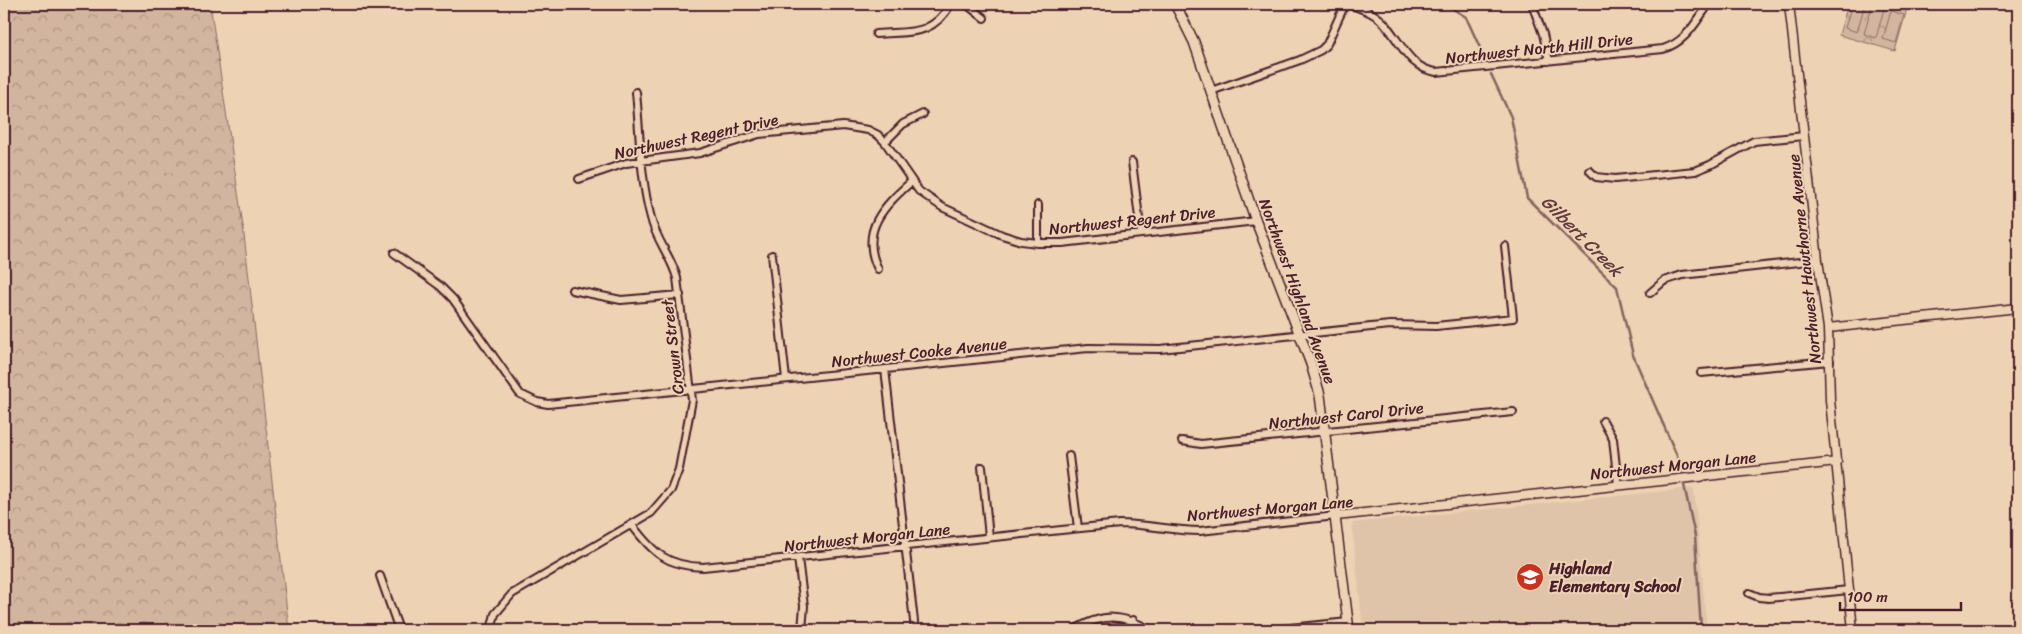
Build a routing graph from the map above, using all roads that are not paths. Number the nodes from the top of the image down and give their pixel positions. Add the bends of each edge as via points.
1 (951, 4) edge
2 (966, 4) edge
3 (1175, 4) edge
4 (1346, 4) edge
5 (1532, 4) edge
6 (1709, 4) edge
7 (1789, 4) edge
8 (984, 18) dead end
9 (876, 34) dead end
10 (1549, 61) junction
11 (1211, 91) junction
12 (636, 92) dead end
13 (923, 114) dead end
14 (1804, 136) junction
15 (885, 142) junction
16 (642, 160) junction
17 (1132, 162) dead end
18 (1590, 172) dead end
19 (579, 178) dead end
20 (911, 182) junction
21 (1038, 205) dead end
22 (1256, 221) junction
23 (1141, 234) junction
24 (1038, 243) junction
25 (1505, 246) dead end
26 (394, 253) dead end
27 (772, 255) dead end
28 (1818, 260) junction
29 (878, 269) dead end
30 (572, 290) dead end
31 (1650, 294) dead end
32 (680, 295) junction
33 (2018, 308) edge
34 (1828, 328) junction
35 (1299, 334) junction
36 (1830, 361) junction
37 (885, 369) junction
38 (1701, 373) dead end
39 (786, 379) junction
40 (692, 390) junction
41 (1513, 412) dead end
42 (1603, 421) dead end
43 (1326, 431) junction
44 (1182, 441) dead end
45 (1069, 456) dead end
46 (1836, 462) junction
47 (982, 467) dead end
48 (1618, 485) junction
49 (1336, 516) junction
50 (632, 525) junction
51 (1078, 528) junction
52 (990, 537) junction
53 (905, 547) junction
54 (798, 558) junction
55 (380, 576) dead end
56 (1849, 590) junction
57 (1748, 593) dead end
58 (1133, 620) junction
59 (1349, 626) edge
60 (400, 630) edge
61 (491, 630) edge
62 (802, 630) edge
63 (914, 630) edge
64 (1074, 630) edge
65 (1131, 630) edge
66 (1151, 630) edge
67 (1271, 630) edge
68 (1853, 630) edge

1 - 9 street via 942,18 928,28
2 - 8 street
3 - 11 main road, Northwest Highland Avenue via 1188,27
4 - 10 street, Northwest North Hill Drive via 1377,16 1412,60 1428,71 1449,72
4 - 11 street via 1322,50
5 - 10 street
6 - 10 street, Northwest North Hill Drive via 1686,36 1673,46
7 - 14 street, Northwest Hawthorne Avenue
11 - 22 main road, Northwest Highland Avenue
12 - 16 street, Crown Street
13 - 15 street via 903,124
14 - 18 street via 1754,141 1695,171 1615,179 1596,177
14 - 28 street, Northwest Hawthorne Avenue
15 - 16 street, Northwest Regent Drive via 878,135 856,128 825,126 759,134 700,153
15 - 20 street, Northwest Regent Drive
16 - 19 street, Northwest Regent Drive
16 - 32 street, Crown Street via 650,217 674,265
17 - 23 street
20 - 24 street, Northwest Regent Drive via 930,200 966,219 1002,235
20 - 29 street via 887,204 876,222 871,243
21 - 24 street
22 - 23 street, Northwest Regent Drive
22 - 35 main road, Northwest Highland Avenue
23 - 24 street, Northwest Regent Drive
25 - 35 street, Northwest Cooke Avenue via 1513,318
26 - 40 street, Northwest Cooke Avenue via 453,299 514,386 528,399 548,404
27 - 39 street
28 - 31 street via 1682,275 1664,281
28 - 34 street, Northwest Hawthorne Avenue
30 - 32 street via 621,300
32 - 40 street, Crown Street
33 - 34 street
34 - 36 street, Northwest Hawthorne Avenue
35 - 37 street, Northwest Cooke Avenue via 1160,349 1088,348
35 - 43 main road, Northwest Highland Avenue via 1318,387
36 - 38 street
36 - 46 street, Northwest Hawthorne Avenue
37 - 39 street, Northwest Cooke Avenue
37 - 53 street
39 - 40 street, Northwest Cooke Avenue
40 - 50 street, Crown Street via 690,414 671,490 651,513
41 - 43 street, Northwest Carol Drive
42 - 48 street via 1613,439
43 - 44 street, Northwest Carol Drive via 1201,444
43 - 49 main road, Northwest Highland Avenue
45 - 51 street
46 - 48 street, Northwest Morgan Lane
46 - 56 street, Northwest Hawthorne Avenue
47 - 52 street
48 - 49 street, Northwest Morgan Lane
49 - 51 street, Northwest Morgan Lane via 1200,531 1131,524
49 - 59 main road, Northwest Highland Avenue
50 - 54 street, Northwest Morgan Lane via 656,553 680,565
50 - 61 street, Crown Street via 512,594 496,614
51 - 52 street, Northwest Morgan Lane
52 - 53 street, Northwest Morgan Lane
53 - 54 street, Northwest Morgan Lane
53 - 63 street
54 - 62 street via 804,606
55 - 60 street
56 - 57 street via 1769,598
56 - 68 street, Northwest Hawthorne Avenue
58 - 64 street via 1099,619
58 - 65 street
58 - 66 street
59 - 67 street

